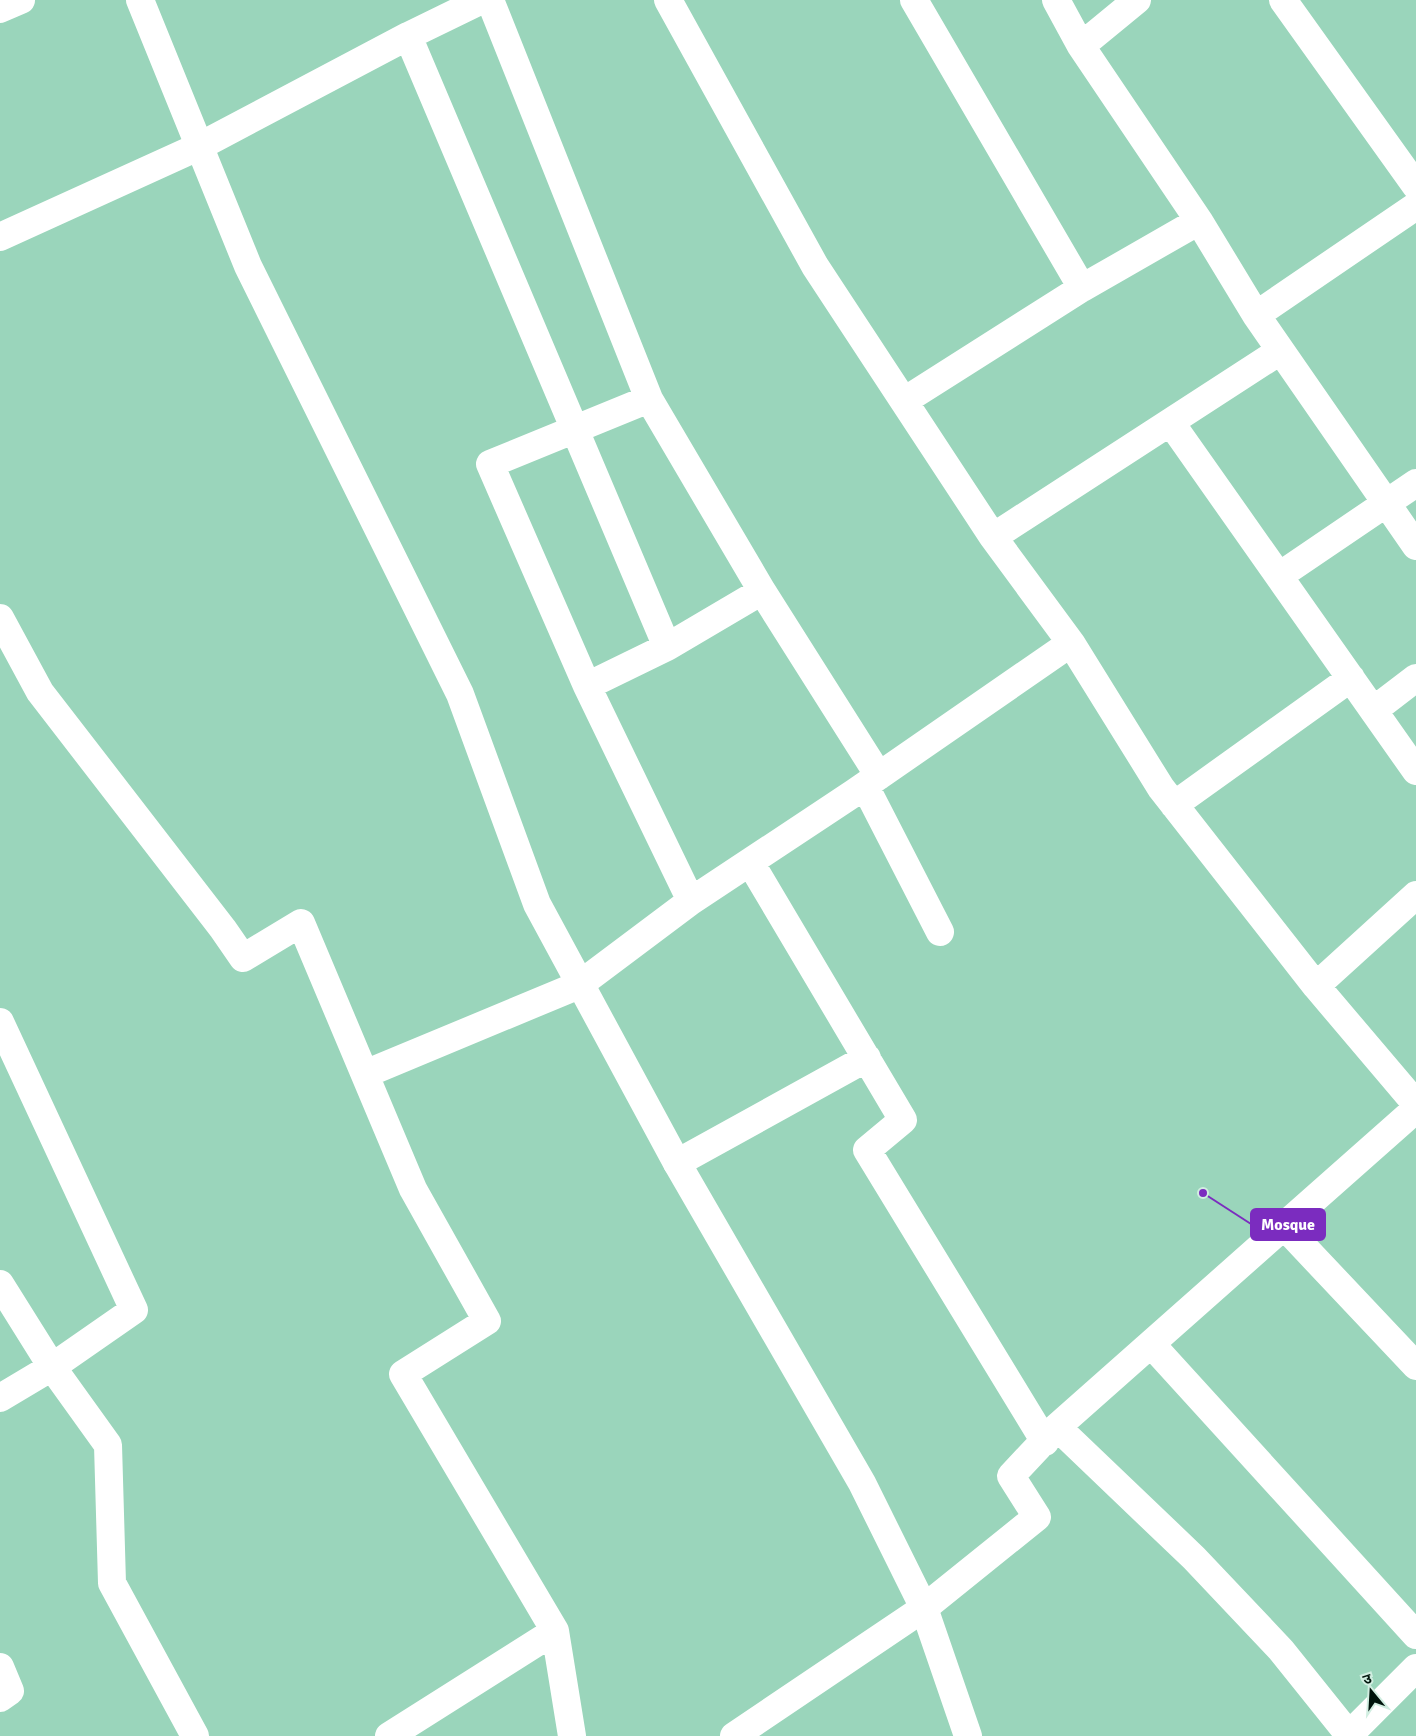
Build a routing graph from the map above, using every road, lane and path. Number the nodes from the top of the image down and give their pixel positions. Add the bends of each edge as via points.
1 (22, 0) edge
2 (140, 0) edge
3 (482, 0) edge
4 (490, 0) edge
5 (668, 0) edge
6 (914, 0) edge
7 (1056, 0) edge
8 (1136, 0) edge
9 (1283, 0) edge
10 (0, 9) edge
11 (408, 36) junction
12 (1081, 46) junction
13 (200, 146) junction
14 (1416, 186) edge
15 (1416, 206) edge
16 (1199, 222) junction
17 (0, 237) edge
18 (1082, 288) junction
19 (1256, 315) junction
20 (1280, 351) junction
21 (649, 399) junction
22 (904, 401) junction
23 (1171, 422) junction
24 (574, 428) junction
25 (1416, 483) edge
26 (1386, 503) junction
27 (993, 537) junction
28 (1416, 546) edge
29 (1278, 576) junction
30 (762, 591) junction
31 (0, 618) edge
32 (1071, 644) junction
33 (667, 648) junction
34 (1351, 678) junction
35 (1416, 678) edge
36 (587, 686) junction
37 (1374, 710) junction
38 (1416, 770) edge
39 (872, 781) junction
40 (1174, 805) junction
41 (750, 862) junction
42 (1416, 895) edge
43 (691, 901) junction
44 (940, 932) dead end
45 (579, 985) junction
46 (1316, 986) junction
47 (0, 1022) edge
48 (868, 1058) junction
49 (365, 1074) junction
50 (1416, 1104) edge
51 (1416, 1109) edge
52 (676, 1163) junction
53 (1284, 1226) junction
54 (0, 1284) edge
55 (1150, 1344) junction
56 (1416, 1366) edge
57 (52, 1367) junction
58 (0, 1398) edge
59 (1051, 1434) junction
60 (924, 1608) junction
61 (555, 1631) junction
62 (1416, 1635) edge
63 (0, 1667) edge
64 (1416, 1668) edge
65 (0, 1698) edge
66 (195, 1736) edge
67 (389, 1736) edge
68 (572, 1736) edge
69 (734, 1736) edge
70 (968, 1736) edge
71 (1350, 1736) edge

1 - 10 street
2 - 13 street
3 - 11 street
4 - 21 street
5 - 22 street via 816,266
6 - 18 street
7 - 12 street
8 - 12 street
9 - 14 street
11 - 13 street
11 - 24 street
12 - 16 street
13 - 17 street
13 - 45 street via 248,266 460,694 537,904
15 - 19 street
16 - 18 street
16 - 19 street
18 - 22 street
19 - 20 street
20 - 23 street
20 - 26 street
21 - 24 street
21 - 30 street
22 - 27 street
23 - 27 street
23 - 29 street
24 - 33 street
24 - 36 street via 490,464
25 - 26 street
26 - 28 street
26 - 29 street
27 - 32 street
29 - 34 street
30 - 33 street
30 - 39 street
31 - 49 street via 40,692 243,958 302,924
32 - 39 street
32 - 40 street
33 - 36 street
34 - 37 street
34 - 40 street
35 - 37 street
36 - 43 street
37 - 38 street
39 - 41 street
39 - 44 street
40 - 46 street
41 - 43 street
41 - 48 street
42 - 46 street
43 - 45 street
45 - 49 street
45 - 52 street
46 - 50 street
47 - 57 street via 134,1310
48 - 52 street
48 - 59 street via 902,1120 866,1150
49 - 61 street via 413,1189 487,1321 403,1374
51 - 53 street
52 - 60 street via 862,1483
53 - 55 street
53 - 56 street
54 - 57 street
55 - 59 street
55 - 62 street
57 - 58 street
57 - 66 street via 108,1445 112,1583
59 - 60 street via 1011,1476 1037,1517
59 - 71 street via 1194,1558 1281,1650
60 - 69 street
60 - 70 street
61 - 67 street
61 - 68 street
63 - 65 street via 10,1691
64 - 71 street

